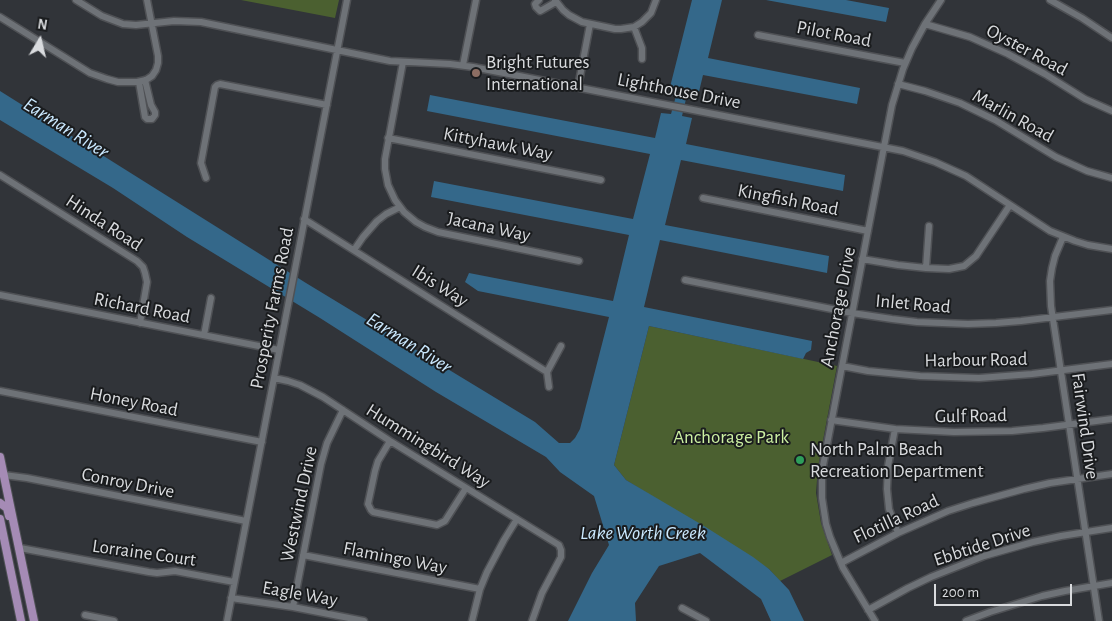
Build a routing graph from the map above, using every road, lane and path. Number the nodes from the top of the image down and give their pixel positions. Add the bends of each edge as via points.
1 (76, 0) edge
2 (147, 0) edge
3 (347, 0) edge
4 (476, 0) edge
5 (539, 0) edge
6 (656, 0) edge
7 (941, 0) edge
8 (1050, 0) edge
9 (555, 1) edge
10 (0, 16) edge
11 (151, 24) junction
12 (590, 24) junction
13 (925, 24) junction
14 (634, 26) junction
15 (758, 35) dead end
16 (1112, 38) edge
17 (337, 49) junction
18 (642, 58) dead end
19 (403, 62) junction
20 (905, 63) junction
21 (463, 65) junction
22 (142, 81) junction
23 (898, 84) junction
24 (578, 87) junction
25 (327, 105) junction
26 (1112, 111) edge
27 (388, 138) junction
28 (884, 146) junction
29 (0, 175) edge
30 (206, 178) dead end
31 (1112, 178) edge
32 (601, 180) dead end
33 (703, 198) dead end
34 (1010, 205) junction
35 (400, 207) junction
36 (304, 219) junction
37 (929, 226) dead end
38 (868, 231) junction
39 (1063, 237) junction
40 (1112, 249) edge
41 (354, 250) junction
42 (862, 259) junction
43 (580, 261) dead end
44 (926, 268) junction
45 (684, 280) dead end
46 (0, 295) edge
47 (211, 298) dead end
48 (1112, 310) edge
49 (852, 313) junction
50 (1054, 317) junction
51 (140, 323) junction
52 (204, 335) junction
53 (561, 346) dead end
54 (279, 350) junction
55 (1112, 364) edge
56 (842, 366) junction
57 (1062, 371) junction
58 (547, 372) junction
59 (274, 378) junction
60 (548, 386) dead end
61 (0, 391) edge
62 (343, 410) junction
63 (1112, 419) edge
64 (831, 420) junction
65 (1070, 424) junction
66 (896, 429) junction
67 (390, 440) junction
68 (262, 442) junction
69 (0, 457) edge
70 (1112, 474) edge
71 (4, 475) junction
72 (1078, 478) junction
73 (466, 488) junction
74 (0, 504) edge
75 (0, 519) edge
76 (518, 519) junction
77 (246, 521) junction
78 (1112, 528) edge
79 (898, 532) junction
80 (1086, 532) junction
81 (20, 550) junction
82 (303, 555) junction
83 (841, 563) junction
84 (10, 567) junction
85 (234, 582) junction
86 (1112, 583) edge
87 (1094, 586) junction
88 (480, 589) junction
89 (231, 598) junction
90 (30, 600) junction
91 (17, 602) junction
92 (293, 607) junction
93 (682, 608) dead end
94 (868, 610) junction
95 (85, 615) dead end
96 (100, 620) edge
97 (21, 621) edge
98 (33, 621) edge
99 (114, 621) edge
100 (227, 621) edge
101 (364, 621) edge
102 (472, 621) edge
103 (532, 621) edge
104 (706, 621) edge
105 (875, 621) edge
106 (966, 621) edge
107 (1099, 621) edge

1 - 11 street, Lighthouse Drive via 117,22
2 - 11 street
3 - 17 street, Prosperity Farms Road
4 - 21 street
5 - 9 street via 535,4 540,11
6 - 14 street via 646,18
7 - 13 street, Anchorage Drive
8 - 16 street
9 - 12 street via 570,16
10 - 22 street via 90,73 118,82
11 - 17 street, Lighthouse Drive via 201,22
11 - 22 street via 158,63 154,73
12 - 14 street via 614,29
12 - 24 street
13 - 20 street, Anchorage Drive
13 - 26 street, Oyster Road via 1008,54 1084,99
14 - 18 street
15 - 20 street, Pilot Road
17 - 19 street, Lighthouse Drive
17 - 25 street, Prosperity Farms Road
19 - 21 street, Lighthouse Drive
19 - 27 street
20 - 23 street, Anchorage Drive
21 - 24 street, Lighthouse Drive
22 - 22 street via 145,117 152,119 155,112
23 - 28 street, Anchorage Drive
23 - 31 street, Marlin Road via 960,103 1056,157
24 - 28 street, Lighthouse Drive
25 - 30 street via 217,85 201,163
25 - 36 street, Prosperity Farms Road
27 - 32 street, Kittyhawk Way
27 - 35 street via 386,178
28 - 34 street, Lighthouse Drive via 951,169
28 - 38 street, Anchorage Drive
29 - 51 street, Hinda Road via 143,267 147,282
33 - 38 street, Kingfish Road
34 - 39 street, Lighthouse Drive
34 - 44 street via 970,262 953,269
35 - 41 street via 377,221
35 - 43 street, Jacana Way via 416,222 438,232
36 - 41 street, Ibis Way
36 - 54 street, Prosperity Farms Road
37 - 44 street
38 - 42 street, Anchorage Drive
39 - 40 street, Lighthouse Drive
39 - 50 street, Fairwind Drive via 1050,281
41 - 58 street, Ibis Way
42 - 44 street
42 - 49 street, Anchorage Drive
45 - 49 street, Inlet Road
46 - 51 street, Richard Road
47 - 52 street
48 - 50 street, Inlet Road
49 - 50 street, Inlet Road via 943,323 996,323
49 - 56 street, Anchorage Drive
50 - 57 street, Fairwind Drive
51 - 52 street, Richard Road
52 - 54 street, Richard Road
53 - 58 street
54 - 59 street, Prosperity Farms Road
55 - 57 street, Harbour Road
56 - 57 street, Harbour Road via 950,378
56 - 64 street, Anchorage Drive
57 - 65 street, Fairwind Drive
58 - 60 street
59 - 62 street, Hummingbird Way via 300,385
59 - 68 street, Prosperity Farms Road
61 - 68 street, Honey Road
62 - 67 street, Hummingbird Way
62 - 82 street, Westwind Drive via 323,455
63 - 65 street, Gulf Road
64 - 66 street, Gulf Road
64 - 83 street, Anchorage Drive via 822,471 822,498 826,524
65 - 66 street, Gulf Road via 981,432
65 - 72 street, Fairwind Drive
66 - 79 street via 886,489
67 - 73 street, Hummingbird Way
67 - 73 street via 375,471 368,504 374,512 437,525 445,521
68 - 77 street, Prosperity Farms Road
69 - 71 main road
70 - 72 street, Flotilla Road
71 - 77 street, Conroy Drive
71 - 81 main road
72 - 79 street, Flotilla Road via 990,498
72 - 80 street, Fairwind Drive
73 - 76 street, Hummingbird Way
74 - 81 main road via 8,510 14,540
75 - 84 main road
76 - 88 street via 495,556
76 - 103 street, Hummingbird Way via 561,550 561,557
77 - 85 street, Prosperity Farms Road
78 - 80 street, Ebbtide Drive
79 - 83 street, Flotilla Road
80 - 87 street, Fairwind Drive
80 - 94 street, Ebbtide Drive via 984,556 931,577
81 - 85 street, Lorraine Court via 149,572 175,571
81 - 90 main road
82 - 88 street, Flamingo Way
82 - 92 street, Westwind Drive
83 - 94 street, Anchorage Drive
84 - 90 main road via 21,595
84 - 91 main road
85 - 89 street, Prosperity Farms Road
86 - 87 street
87 - 106 street via 1018,602
87 - 107 street, Fairwind Drive
88 - 102 street
89 - 92 street, Eagle Way
89 - 100 street, Prosperity Farms Road
90 - 98 main road
91 - 97 main road
91 - 98 main road via 28,608
92 - 101 street, Eagle Way
93 - 104 street
94 - 105 street, Anchorage Drive
95 - 96 street
96 - 99 street

